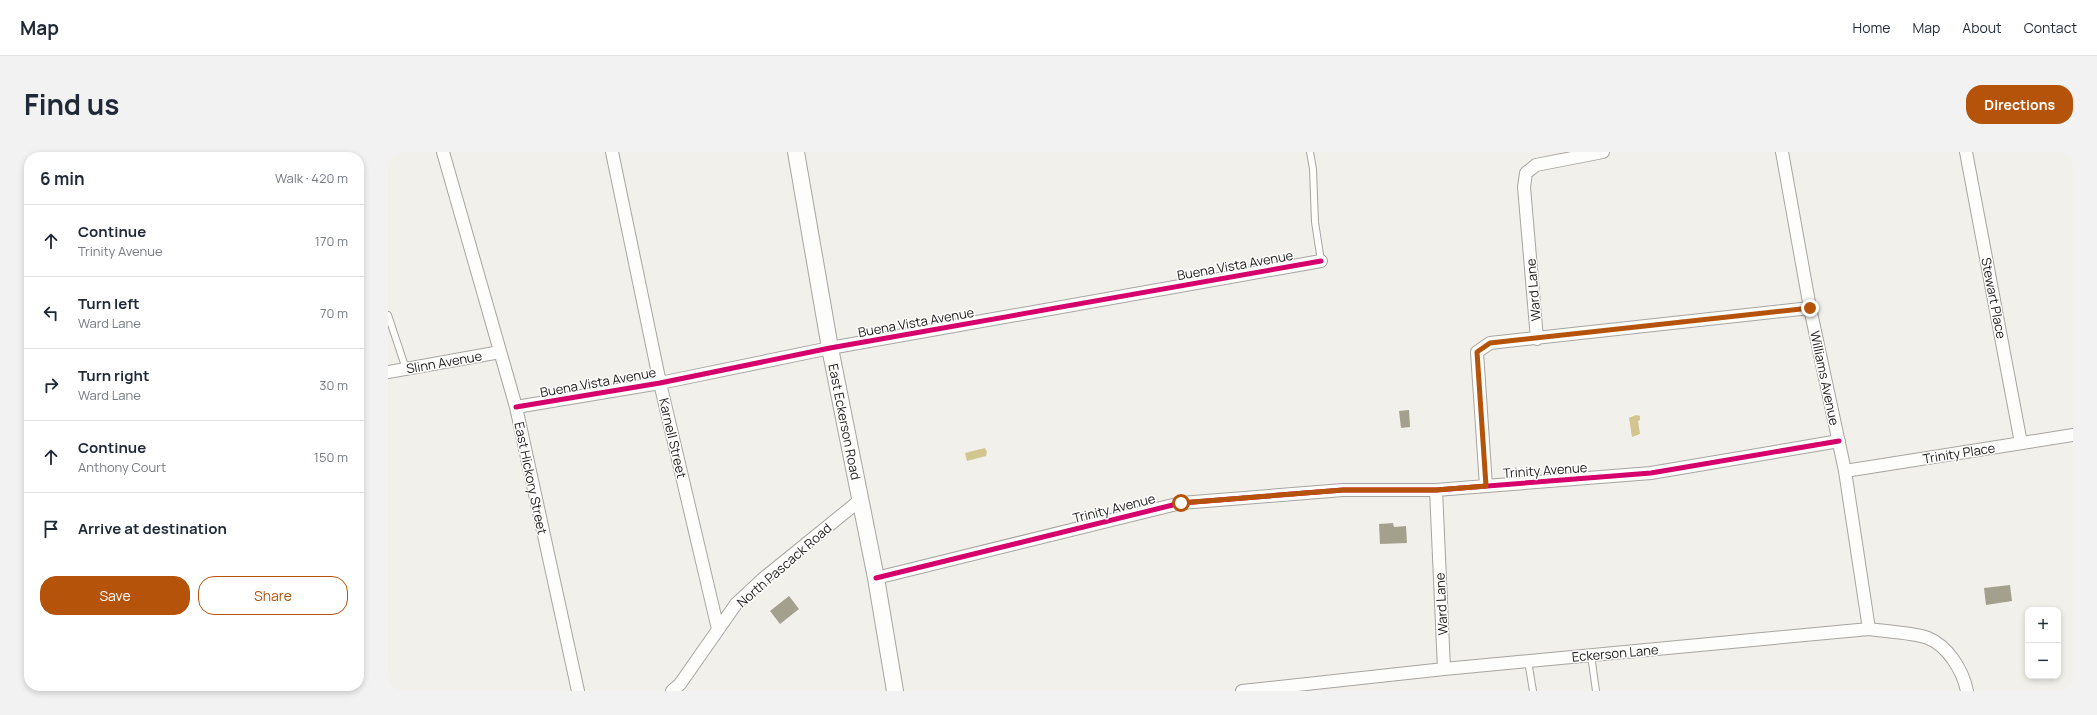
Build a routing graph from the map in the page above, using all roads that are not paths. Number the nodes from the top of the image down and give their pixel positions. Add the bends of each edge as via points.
1 (443, 152) edge
2 (612, 152) edge
3 (796, 152) edge
4 (1310, 152) edge
5 (1603, 152) edge
6 (1782, 152) edge
7 (1966, 152) edge
8 (1321, 261) joint
9 (1810, 308) junction
10 (388, 314) edge
11 (1537, 339) junction
12 (830, 348) junction
13 (500, 352) junction
14 (406, 369) junction
15 (388, 372) edge
16 (660, 383) junction
17 (516, 408) junction
18 (2073, 435) edge
19 (1839, 441) junction
20 (2021, 443) junction
21 (1845, 471) junction
22 (1486, 486) junction
23 (1436, 490) junction
24 (859, 501) junction
25 (876, 578) junction
26 (1869, 628) junction
27 (718, 629) junction
28 (1590, 655) junction
29 (1528, 661) junction
30 (1444, 669) junction
31 (1966, 687) edge
32 (677, 689) edge
33 (578, 691) edge
34 (895, 691) edge
35 (1242, 691) edge
36 (1533, 691) edge
37 (1596, 691) edge

1 - 13 street, East Hickory Street
2 - 16 street, Karnell Street
3 - 12 street, East Eckerson Road
4 - 8 lane via 1315,222
5 - 11 street, Ward Lane via 1536,165 1526,173 1524,187
6 - 9 street, Williams Avenue
7 - 20 street, Stewart Place
8 - 12 street, Buena Vista Avenue
9 - 11 street
9 - 19 street, Williams Avenue
10 - 14 lane
11 - 22 street, Ward Lane via 1490,343 1477,352
12 - 16 street, Buena Vista Avenue
12 - 24 street, East Eckerson Road
13 - 14 street, Slinn Avenue
13 - 17 street, East Hickory Street
14 - 15 street, Slinn Avenue
16 - 17 street, Buena Vista Avenue
16 - 27 street, Karnell Street
17 - 33 street, East Hickory Street
18 - 20 street, Trinity Place
19 - 21 street, Williams Avenue
19 - 22 street, Trinity Avenue via 1651,474
20 - 21 street, Trinity Place
21 - 26 street, Williams Avenue
22 - 23 street, Trinity Avenue
23 - 25 street, Trinity Avenue via 1343,490 1181,503
23 - 30 street, Ward Lane
24 - 25 street, East Eckerson Road
24 - 27 street, North Pascack Road via 764,578 736,604
25 - 34 street, East Eckerson Road
26 - 28 street, Eckerson Lane
26 - 31 street, Eckerson Lane via 1928,638 1953,657
27 - 32 street, North Pascack Road
28 - 29 street, Eckerson Lane
28 - 37 lane
29 - 30 street, Eckerson Lane
29 - 36 lane
30 - 35 street, Eckerson Lane

